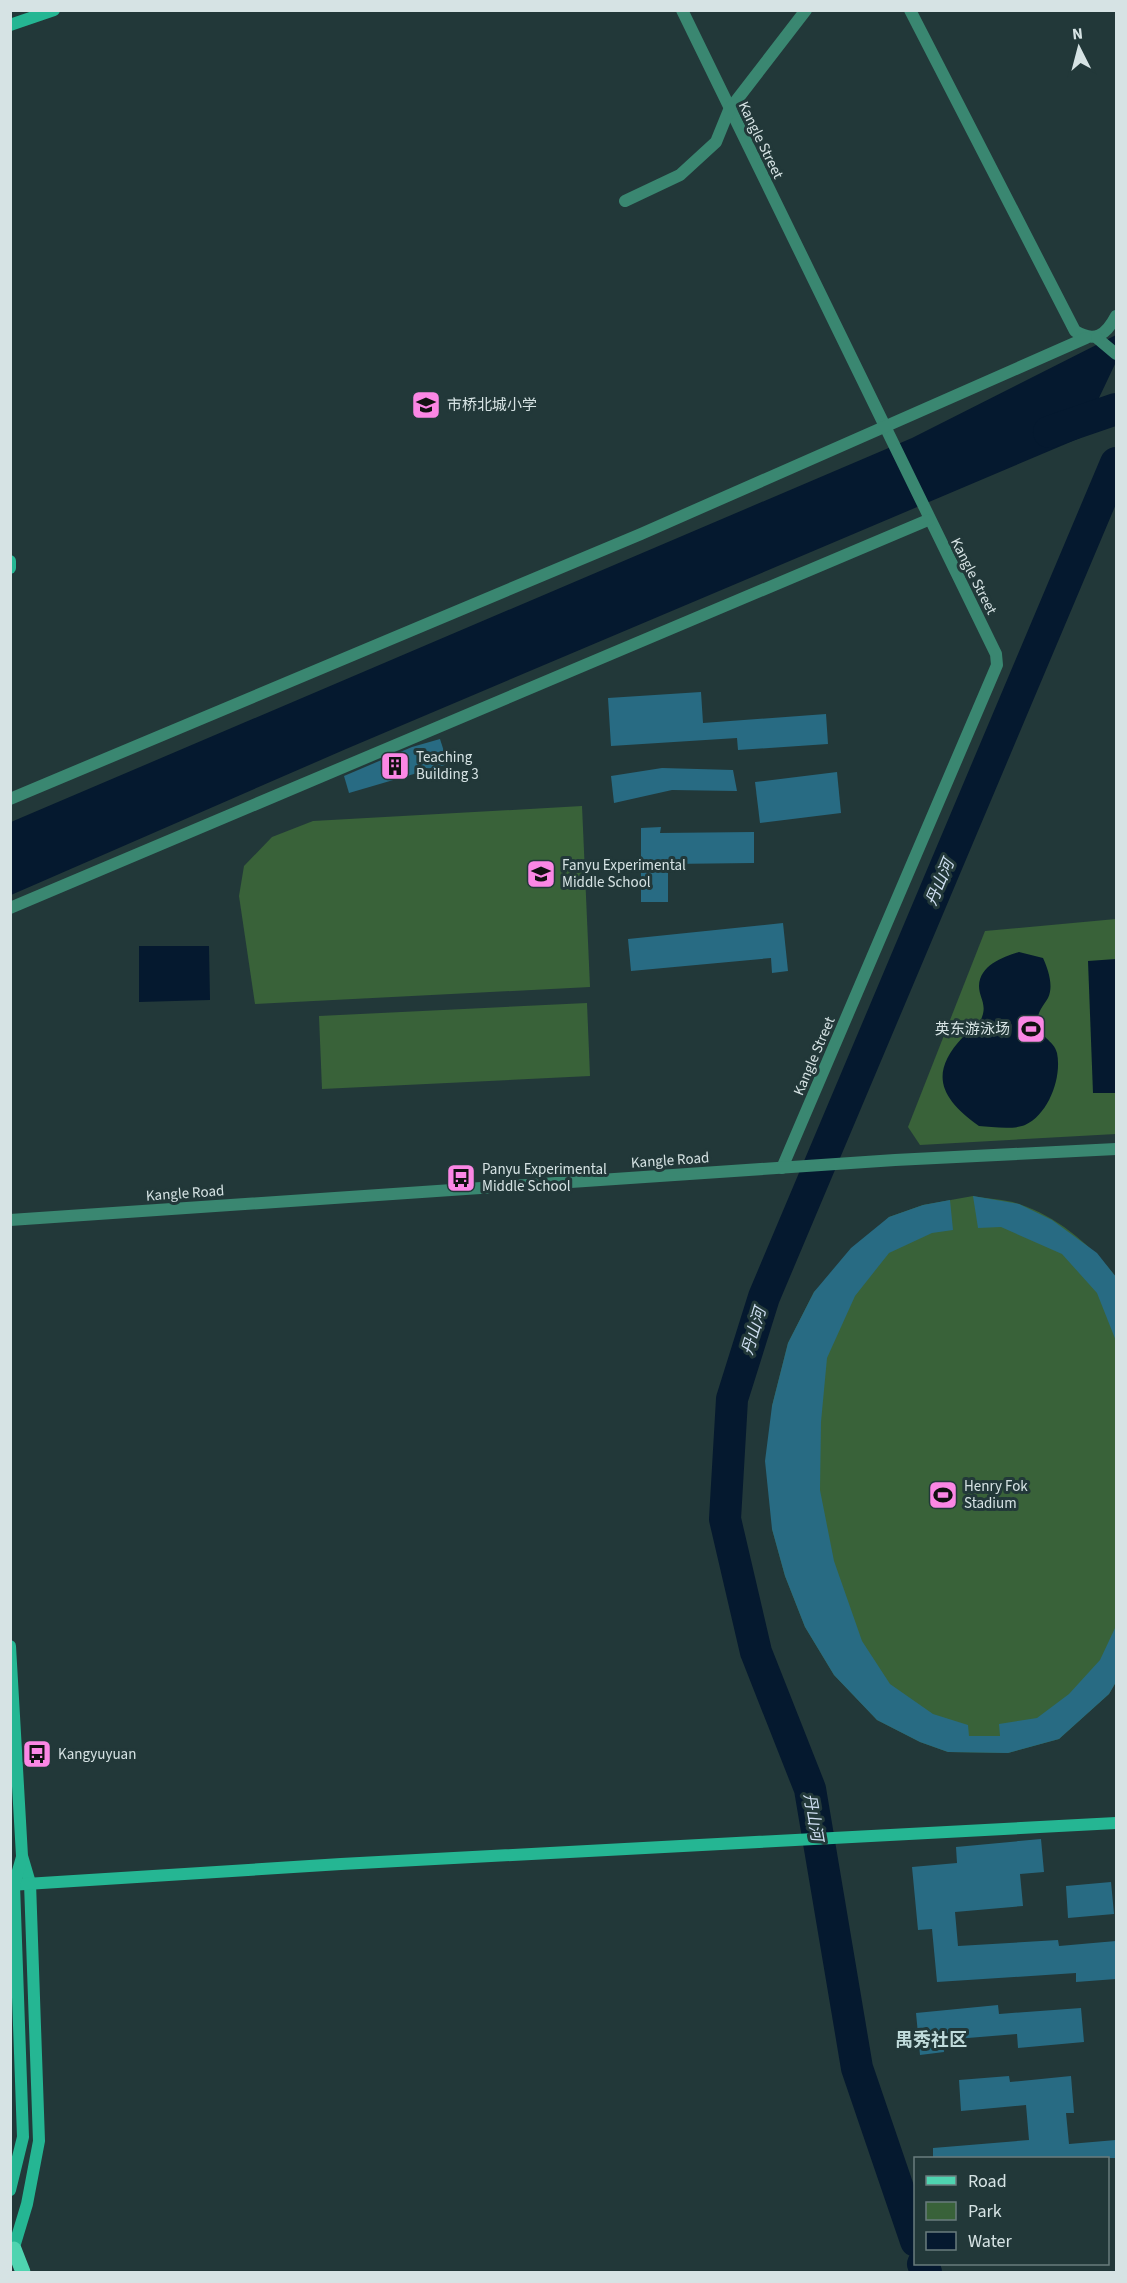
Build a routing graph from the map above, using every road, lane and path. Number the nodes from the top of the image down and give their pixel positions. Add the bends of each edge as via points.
1 (54, 10) edge
2 (682, 10) edge
3 (806, 10) edge
4 (910, 10) edge
5 (10, 25) edge
6 (729, 110) junction
7 (625, 201) dead end
8 (1116, 316) edge
9 (1092, 338) junction
10 (1116, 354) edge
11 (884, 427) junction
12 (928, 520) junction
13 (10, 561) edge
14 (10, 568) edge
15 (10, 799) edge
16 (10, 908) edge
17 (1116, 1149) edge
18 (782, 1168) junction
19 (10, 1220) edge
20 (10, 1646) edge
21 (1116, 1823) edge
22 (22, 1856) junction
23 (30, 1883) junction
24 (12, 1885) edge
25 (10, 2190) edge
26 (12, 2254) edge
27 (23, 2272) edge

1 - 5 street
2 - 6 street, Kangle Street
3 - 6 street
4 - 9 street via 1075,332
6 - 7 street via 716,142 680,175
6 - 11 street, Kangle Street
8 - 9 street via 1110,328
9 - 10 street
9 - 11 street
11 - 12 street, Kangle Street
11 - 15 street via 641,534
12 - 16 street
12 - 18 street, Kangle Street via 994,646 997,665
13 - 14 street
17 - 18 street, Kangle Road
18 - 19 street, Kangle Road
20 - 22 street
21 - 23 street
22 - 23 street
22 - 24 street
23 - 24 street
23 - 26 street via 39,2141
24 - 25 street via 23,2137
26 - 27 main road

